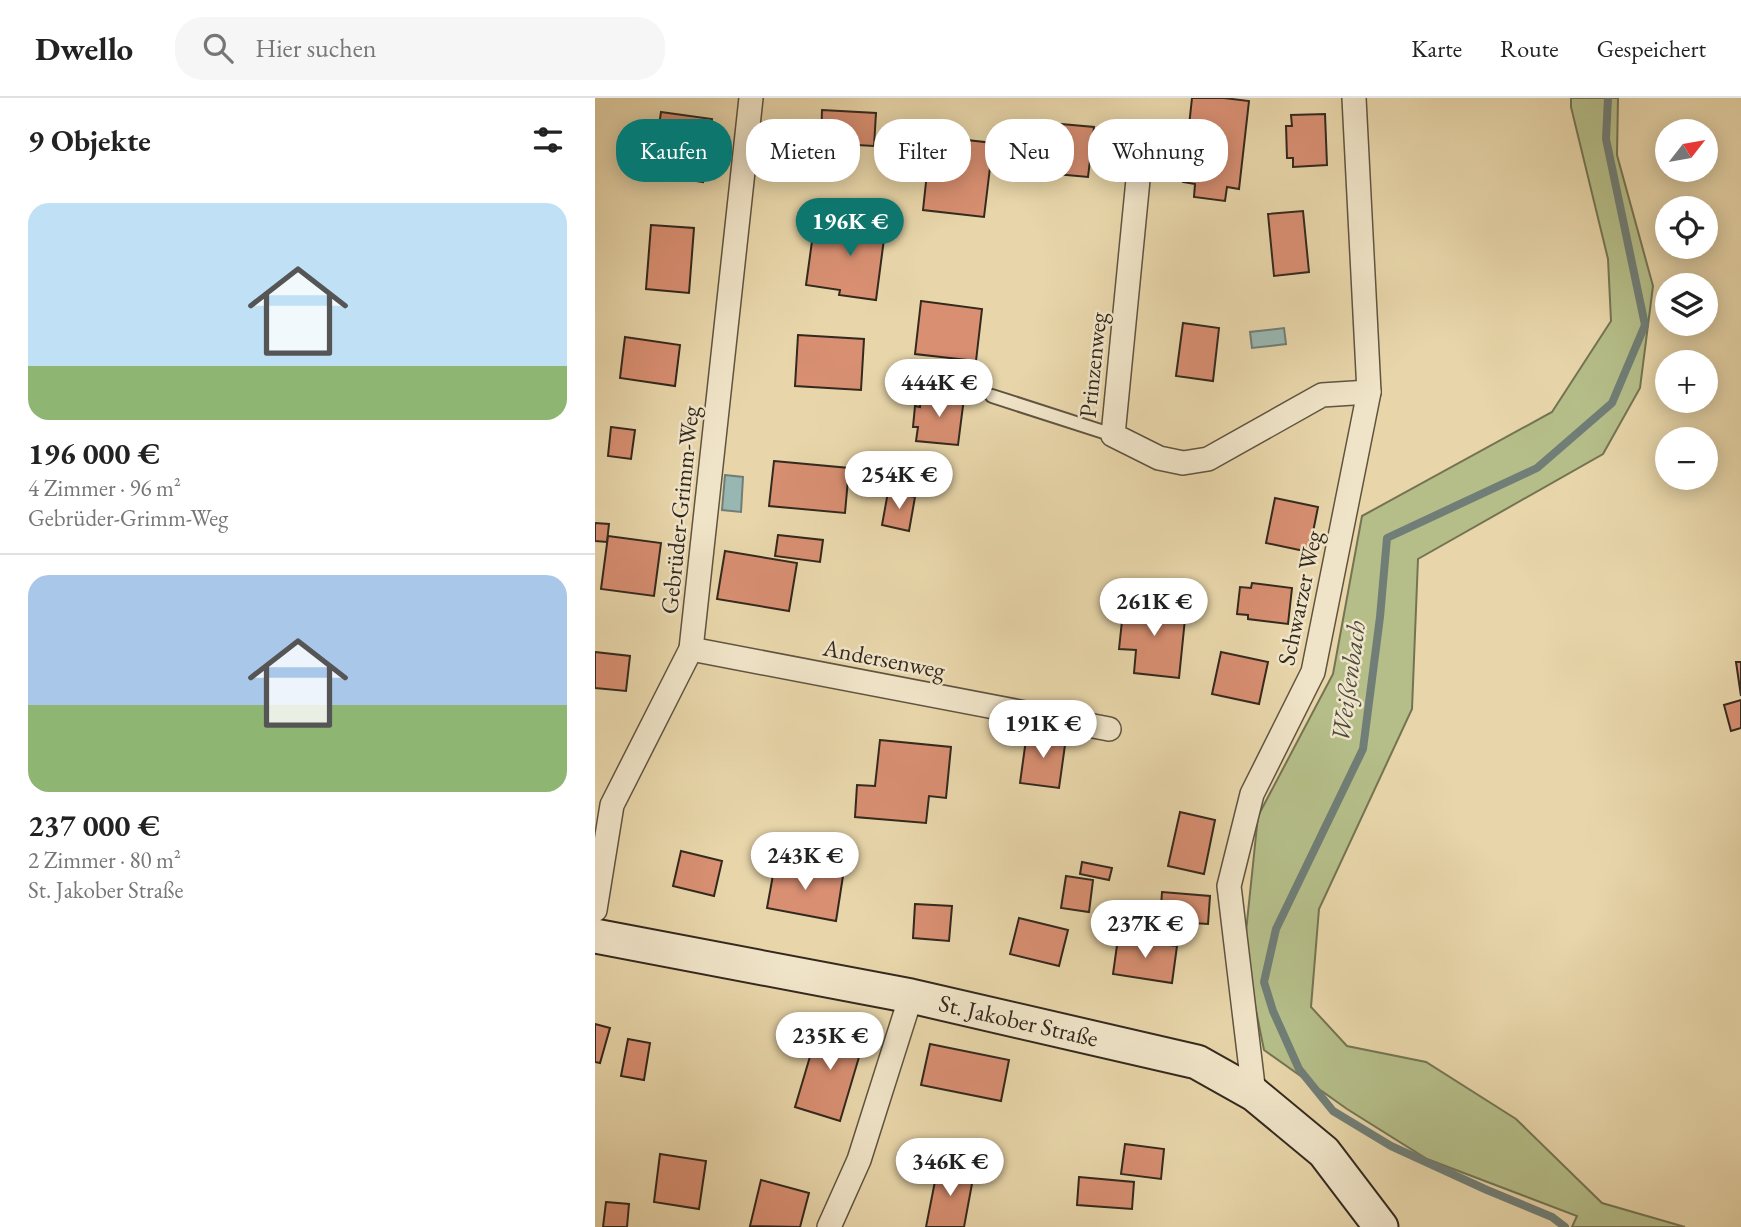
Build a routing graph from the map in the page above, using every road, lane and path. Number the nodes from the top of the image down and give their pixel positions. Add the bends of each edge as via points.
1 (751, 98) edge
2 (1354, 98) edge
3 (1138, 182) edge
4 (1369, 391) junction
5 (992, 396) dead end
6 (1113, 435) junction
7 (691, 649) junction
8 (1109, 729) dead end
9 (595, 910) edge
10 (595, 936) edge
11 (912, 996) junction
12 (1254, 1094) junction
13 (829, 1227) edge
14 (1381, 1227) edge

1 - 7 street, Gebrüder-Grimm-Weg
2 - 4 street, Schwarzer Weg
3 - 6 street, Prinzenweg
4 - 6 street, Prinzenweg via 1322,395 1208,459 1183,463 1159,458
4 - 12 street, Schwarzer Weg via 1313,672 1252,794 1229,886
5 - 6 lane
7 - 8 street, Andersenweg
7 - 9 street, Gebrüder-Grimm-Weg via 612,805
10 - 11 main road, St. Jakober Straße
11 - 12 main road, St. Jakober Straße via 1197,1062
11 - 13 street via 859,1160
12 - 14 main road, St. Jakober Straße via 1324,1152

